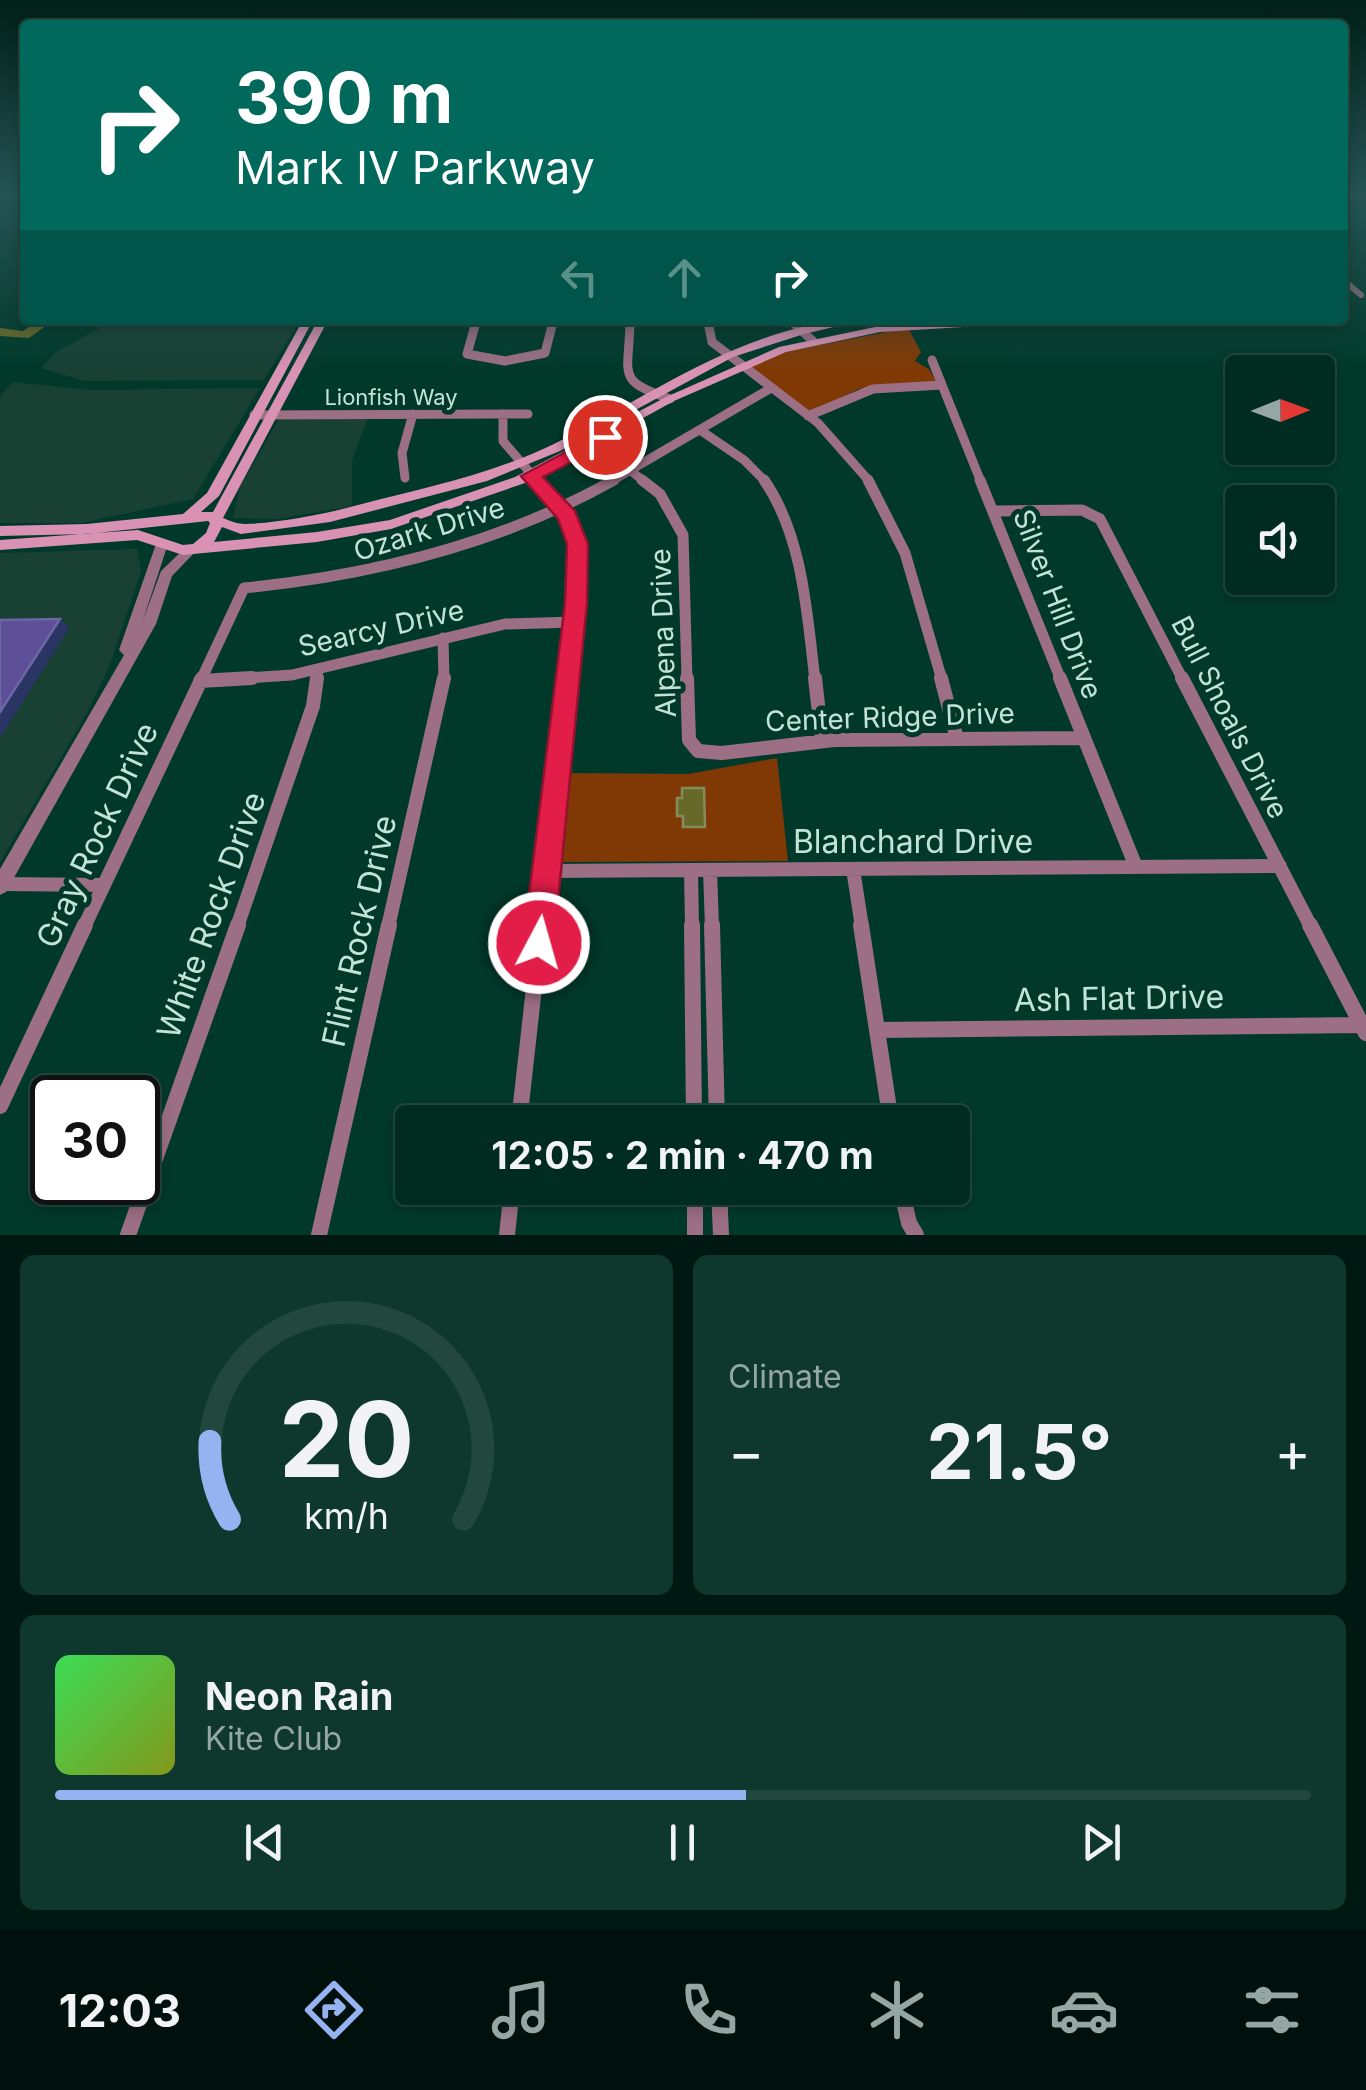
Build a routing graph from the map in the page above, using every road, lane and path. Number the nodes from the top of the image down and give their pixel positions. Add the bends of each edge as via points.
1 (1348, 284) edge
2 (1348, 296) edge
3 (305, 325) edge
4 (320, 325) edge
5 (475, 325) edge
6 (552, 325) edge
7 (630, 325) edge
8 (709, 325) edge
9 (795, 325) edge
10 (833, 325) edge
11 (906, 325) edge
12 (802, 331) junction
13 (813, 341) junction
14 (729, 356) junction
15 (285, 360) junction
16 (302, 360) junction
17 (932, 360) dead end
18 (741, 364) junction
19 (942, 385) junction
20 (772, 388) junction
21 (653, 394) junction
22 (670, 399) junction
23 (272, 414) junction
24 (413, 414) junction
25 (503, 414) junction
26 (528, 414) dead end
27 (254, 415) junction
28 (808, 416) junction
29 (633, 420) junction
30 (700, 430) junction
31 (526, 469) junction
32 (631, 470) junction
33 (405, 478) dead end
34 (560, 508) junction
35 (995, 511) junction
36 (186, 516) junction
37 (217, 520) junction
38 (0, 532) edge
39 (162, 543) junction
40 (0, 545) edge
41 (196, 548) junction
42 (244, 588) joint
43 (574, 622) junction
44 (442, 638) junction
45 (318, 669) junction
46 (200, 681) junction
47 (113, 684) junction
48 (1084, 738) junction
49 (956, 739) junction
50 (822, 740) junction
51 (698, 750) joint
52 (1280, 866) junction
53 (1136, 867) junction
54 (853, 869) junction
55 (691, 870) junction
56 (710, 870) junction
57 (546, 871) junction
58 (104, 884) junction
59 (0, 885) edge
60 (1364, 1029) edge
61 (878, 1030) junction
62 (693, 1044) junction
63 (715, 1044) junction
64 (521, 1105) edge
65 (694, 1105) edge
66 (717, 1105) edge
67 (889, 1105) edge
68 (0, 1106) edge
69 (510, 1205) edge
70 (695, 1205) edge
71 (719, 1205) edge
72 (905, 1205) edge
73 (128, 1235) edge
74 (319, 1235) edge
75 (506, 1235) edge
76 (695, 1235) edge
77 (720, 1235) edge
78 (916, 1235) edge

1 - 2 street via 1361,295
3 - 15 main road
4 - 16 main road
5 - 6 street via 466,354 502,359 545,353
7 - 21 street via 629,379
8 - 14 street via 712,342
9 - 12 street
10 - 12 main road
11 - 13 main road
12 - 13 street
12 - 14 main road
13 - 18 main road
14 - 18 street
14 - 21 main road
15 - 16 main road
15 - 27 main road
16 - 23 main road
17 - 19 street, Silver Hill Drive
18 - 20 street
18 - 22 main road
19 - 28 street via 873,389
19 - 35 street, Silver Hill Drive
20 - 28 street
20 - 30 street, Ozark Drive
21 - 22 street
21 - 29 street
21 - 31 main road
22 - 29 main road
23 - 24 street, Lionfish Way
23 - 27 street, Lionfish Way
23 - 37 main road
24 - 25 street, Lionfish Way
24 - 33 street via 402,442
25 - 26 street, Lionfish Way
25 - 31 street via 503,441
27 - 36 main road via 212,496
28 - 49 street via 878,492 902,546
29 - 31 main road
30 - 32 street, Ozark Drive
30 - 50 street via 742,457 786,517
31 - 34 street
31 - 37 main road via 330,517 241,529
31 - 41 main road via 455,505 391,524
32 - 34 street, Ozark Drive
32 - 51 street, Alpena Drive via 660,494 682,534 688,730
34 - 42 street, Ozark Drive via 390,568
34 - 43 street via 578,544
35 - 48 street, Silver Hill Drive
35 - 52 street, Bull Shoals Drive via 1082,510 1100,520
36 - 37 main road
36 - 38 main road
36 - 39 main road via 169,527
37 - 41 main road via 212,536
39 - 40 main road via 138,534
39 - 41 main road via 175,550
39 - 47 street
41 - 47 street via 166,574 151,620
42 - 46 street, Gray Rock Drive
43 - 44 street, Searcy Drive via 505,624
43 - 57 street
44 - 45 street, Searcy Drive
44 - 74 street, Flint Rock Drive via 444,676
45 - 46 street, Searcy Drive
45 - 73 street, White Rock Drive via 313,706 281,802
46 - 58 street, Gray Rock Drive
47 - 59 street
48 - 49 street, Center Ridge Drive
48 - 53 street, Silver Hill Drive
49 - 50 street, Center Ridge Drive
50 - 51 street, Center Ridge Drive
52 - 53 street, Blanchard Drive
52 - 60 street, Bull Shoals Drive
53 - 54 street, Blanchard Drive
54 - 56 street, Blanchard Drive
54 - 61 street
55 - 56 street, Blanchard Drive
55 - 57 street, Blanchard Drive
55 - 62 street
56 - 63 street
57 - 64 street
58 - 59 street
58 - 68 street, Gray Rock Drive
60 - 61 street, Ash Flat Drive
61 - 67 street
62 - 63 street
62 - 65 street
63 - 66 street
69 - 75 street
70 - 76 street
71 - 77 street
72 - 78 street

